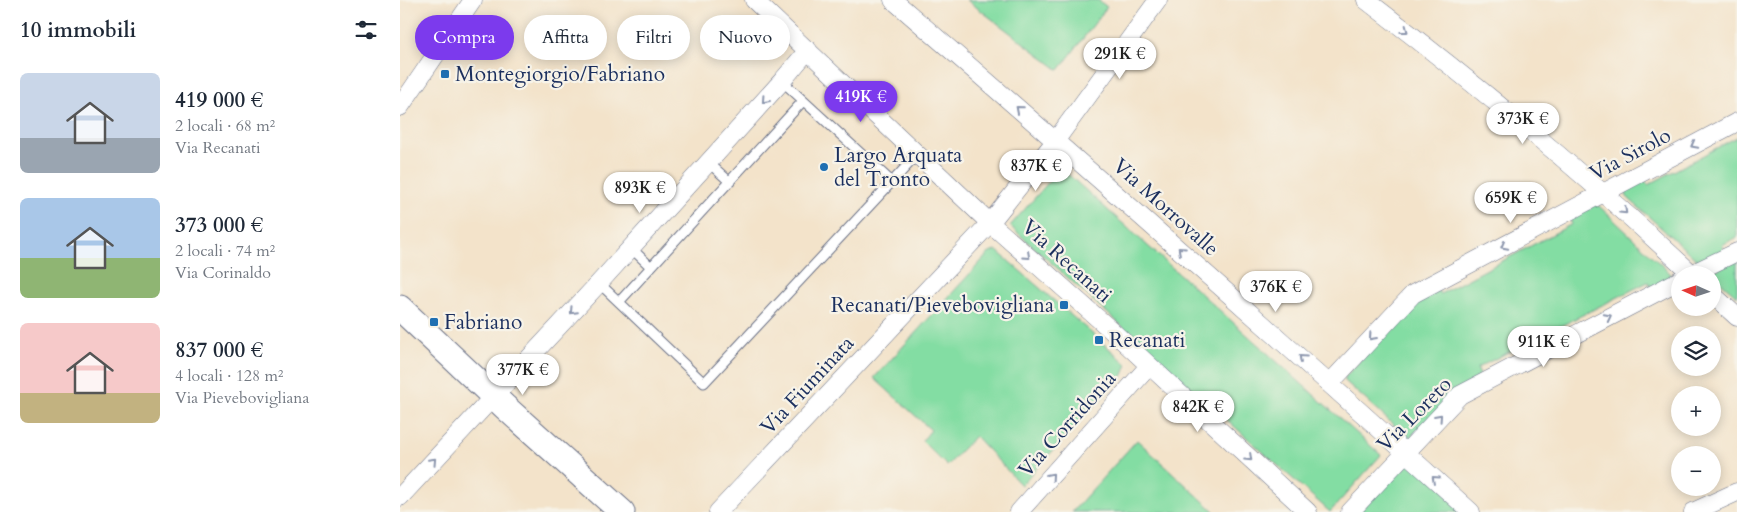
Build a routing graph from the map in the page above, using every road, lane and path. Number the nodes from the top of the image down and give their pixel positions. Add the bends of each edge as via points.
1 (474, 0) edge
2 (754, 0) edge
3 (893, 0) edge
4 (1158, 0) edge
5 (1366, 0) edge
6 (808, 50) junction
7 (782, 81) junction
8 (803, 101) junction
9 (400, 107) edge
10 (1737, 122) edge
11 (1056, 140) junction
12 (918, 154) junction
13 (709, 162) junction
14 (730, 182) junction
15 (892, 182) junction
16 (1605, 193) junction
17 (990, 223) junction
18 (630, 248) junction
19 (1737, 252) edge
20 (1678, 266) edge
21 (1708, 266) edge
22 (651, 267) junction
23 (599, 283) junction
24 (1671, 285) edge
25 (619, 302) junction
26 (1721, 302) edge
27 (400, 308) edge
28 (1737, 317) edge
29 (1149, 366) junction
30 (1330, 383) junction
31 (494, 396) junction
32 (1406, 452) junction
33 (1737, 492) edge
34 (400, 497) edge
35 (622, 512) edge
36 (718, 512) edge
37 (1019, 512) edge
38 (1308, 512) edge
39 (1350, 512) edge
40 (1471, 512) edge
41 (1693, 512) edge

1 - 9 street
2 - 6 street, Via Recanati
11 -> 3 street, Via Morrovalle
4 - 11 street, Via Fiuminata
5 -> 16 street via 1460,72
6 - 7 street
6 - 12 street, Via Recanati
7 - 8 lane
7 -> 13 street
8 - 14 lane
8 - 15 lane
10 -> 16 street, Via Sirolo
11 - 17 street, Via Fiuminata
30 -> 11 street, Via Morrovalle
12 - 15 lane
12 - 17 street, Via Recanati
13 - 14 lane
13 - 18 street
14 - 22 lane
15 - 25 lane via 704,382
16 -> 20 street
16 -> 30 street, Via Sirolo via 1414,294
17 -> 29 street, Via Recanati
17 - 36 street, Via Fiuminata
18 - 22 lane
18 - 23 street
19 - 21 street, Via Loreto
22 - 25 lane
23 - 25 lane
23 -> 31 street
32 -> 24 street, Via Loreto via 1460,395
26 - 28 street
27 - 31 street
37 -> 29 street, Via Corridonia
29 -> 38 street, Via Recanati
30 - 32 street, Via Morrovalle
34 -> 31 street
31 - 35 street
32 - 39 street, Via Loreto
40 -> 32 street, Via Morrovalle
33 - 41 street

